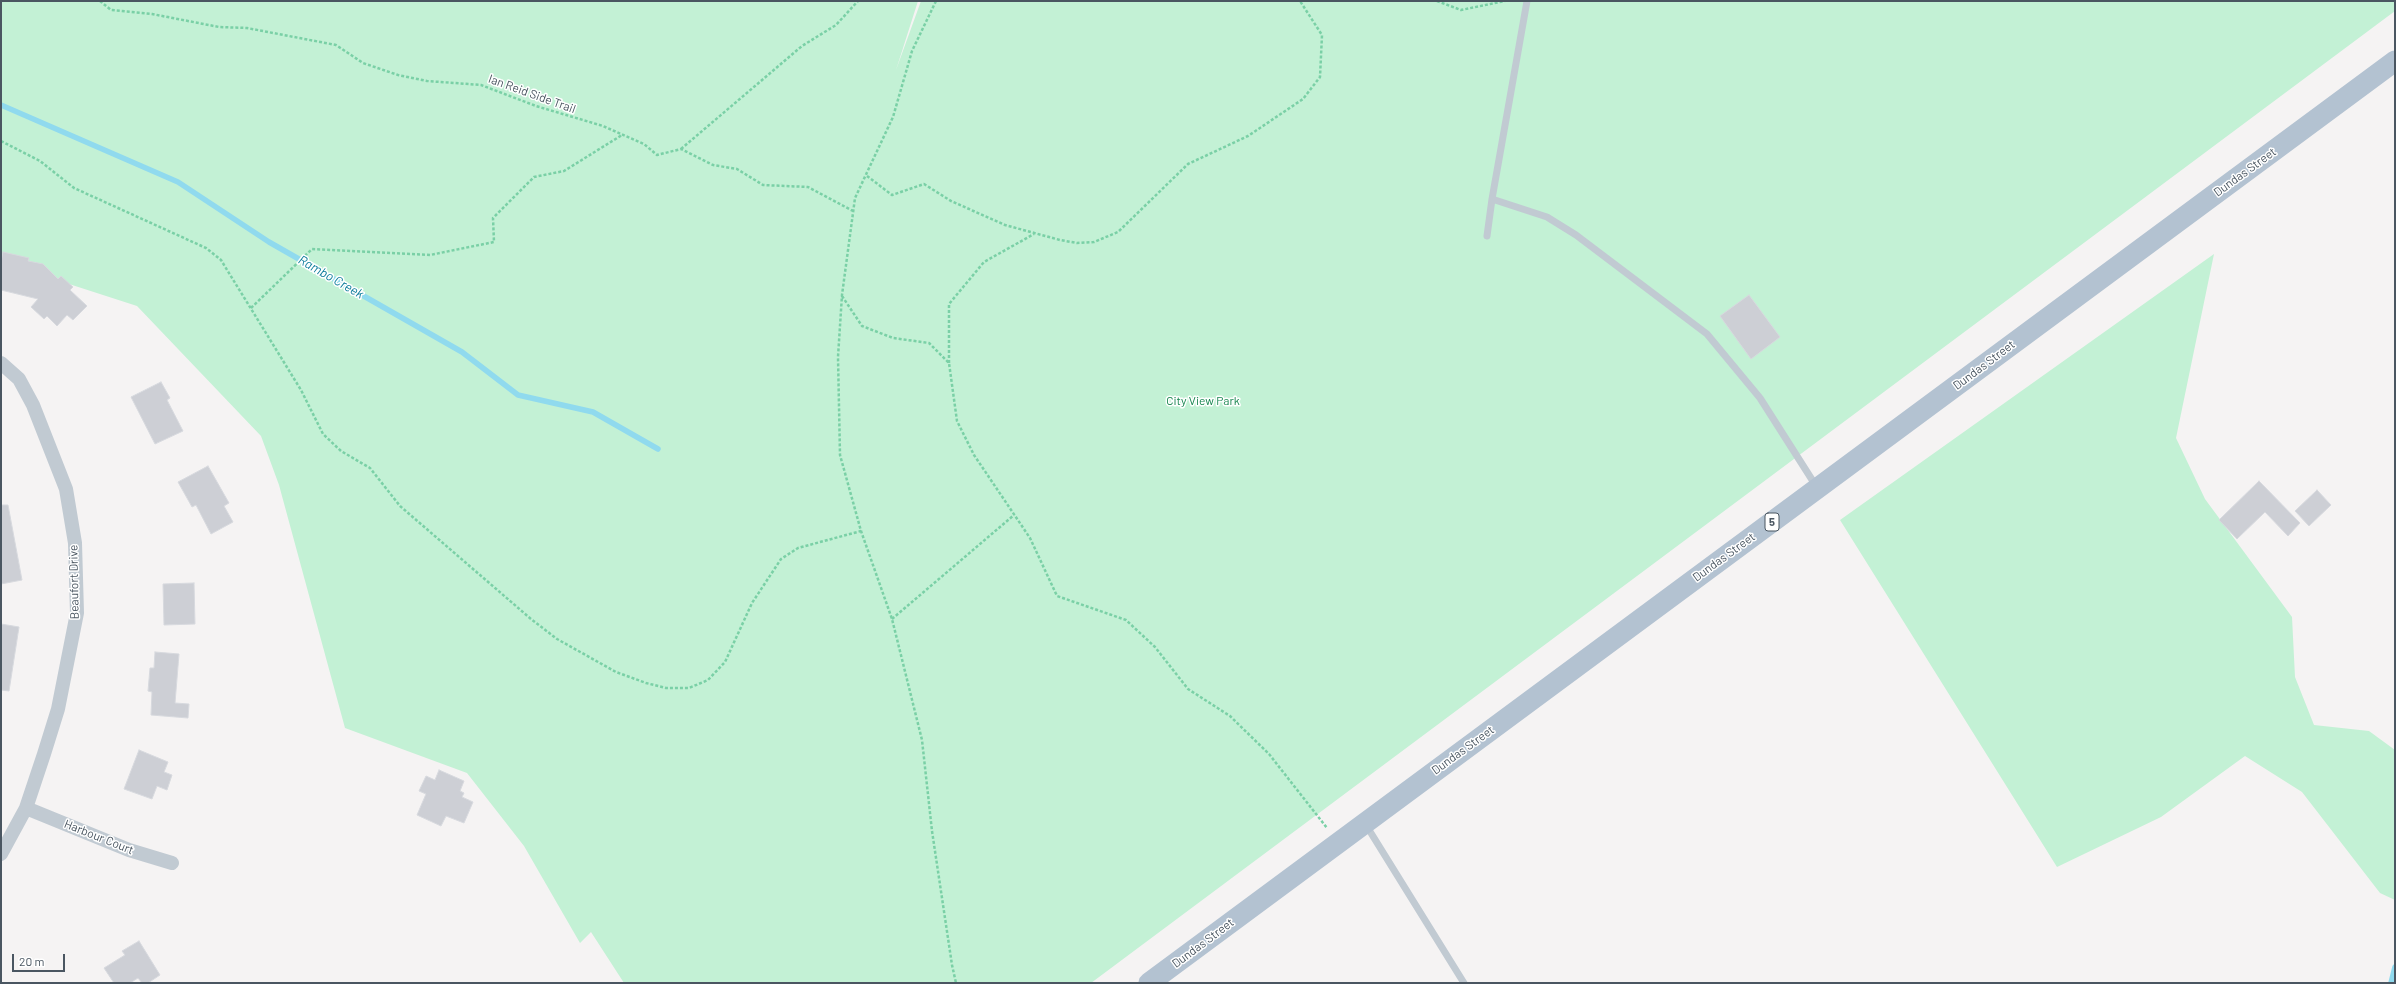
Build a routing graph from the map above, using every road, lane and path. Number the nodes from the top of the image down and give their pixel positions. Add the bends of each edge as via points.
1 (100, 1) edge
2 (858, 1) edge
3 (936, 1) edge
4 (1300, 1) edge
5 (1437, 1) edge
6 (1505, 1) edge
7 (1527, 1) edge
8 (2395, 61) edge
9 (623, 135) junction
10 (1, 141) edge
11 (681, 150) junction
12 (867, 176) junction
13 (1492, 199) junction
14 (853, 211) junction
15 (1034, 234) junction
16 (1487, 236) dead end
17 (842, 295) junction
18 (251, 308) junction
19 (1, 363) edge
20 (949, 363) junction
21 (1818, 488) junction
22 (1014, 515) junction
23 (861, 531) junction
24 (892, 619) junction
25 (26, 808) junction
26 (1365, 822) junction
27 (1338, 842) junction
28 (1, 854) edge
29 (172, 863) dead end
30 (1460, 982) edge
31 (956, 983) edge
32 (1149, 983) edge

1 - 9 path, Ian Reid Side Trail via 111,10 152,14 219,27 247,28 336,45 363,63 398,75 427,81 481,85
2 - 11 path via 836,25 802,46
3 - 12 path via 912,51 893,117
4 - 15 path via 1322,36 1320,77 1303,99 1248,136 1188,164 1118,232 1094,242 1077,243
5 - 6 path via 1461,10
7 - 13 lane
8 - 21 main road, Dundas Street / 5
9 - 11 path, Ian Reid Side Trail via 644,144 657,155
9 - 18 path via 564,171 534,177 493,218 494,242 430,254 312,249
10 - 18 path via 40,161 74,188 206,248 221,260
11 - 14 path via 713,165 737,169 763,185 808,187
12 - 14 path via 854,198
12 - 15 path via 892,195 924,184 951,201 1005,225
13 - 16 lane
13 - 21 lane via 1547,217 1576,235 1707,334 1760,398
14 - 17 path
15 - 20 path via 984,262 949,304
17 - 20 path via 862,326 893,338 929,343
17 - 23 path via 838,357 840,455
18 - 23 path via 301,390 323,434 341,451 370,468 400,506 530,619 557,639 616,672 646,683 666,688 689,688 708,680 725,662 752,603 781,559 798,548
19 - 25 street, Beaufort Drive via 19,379 48,440 66,489 75,543 77,613 69,658 58,709
20 - 22 path via 958,422 974,455
21 - 26 main road, Dundas Street / 5
22 - 24 path
22 - 27 path via 1030,538 1057,596 1126,620 1155,647 1188,689 1230,716 1268,754
23 - 24 path
24 - 31 path via 922,740 932,832
25 - 28 street, Beaufort Drive
25 - 29 street, Harbour Court via 129,850
26 - 27 main road, Dundas Street / 5
26 - 30 lane
27 - 32 main road, Dundas Street / 5

